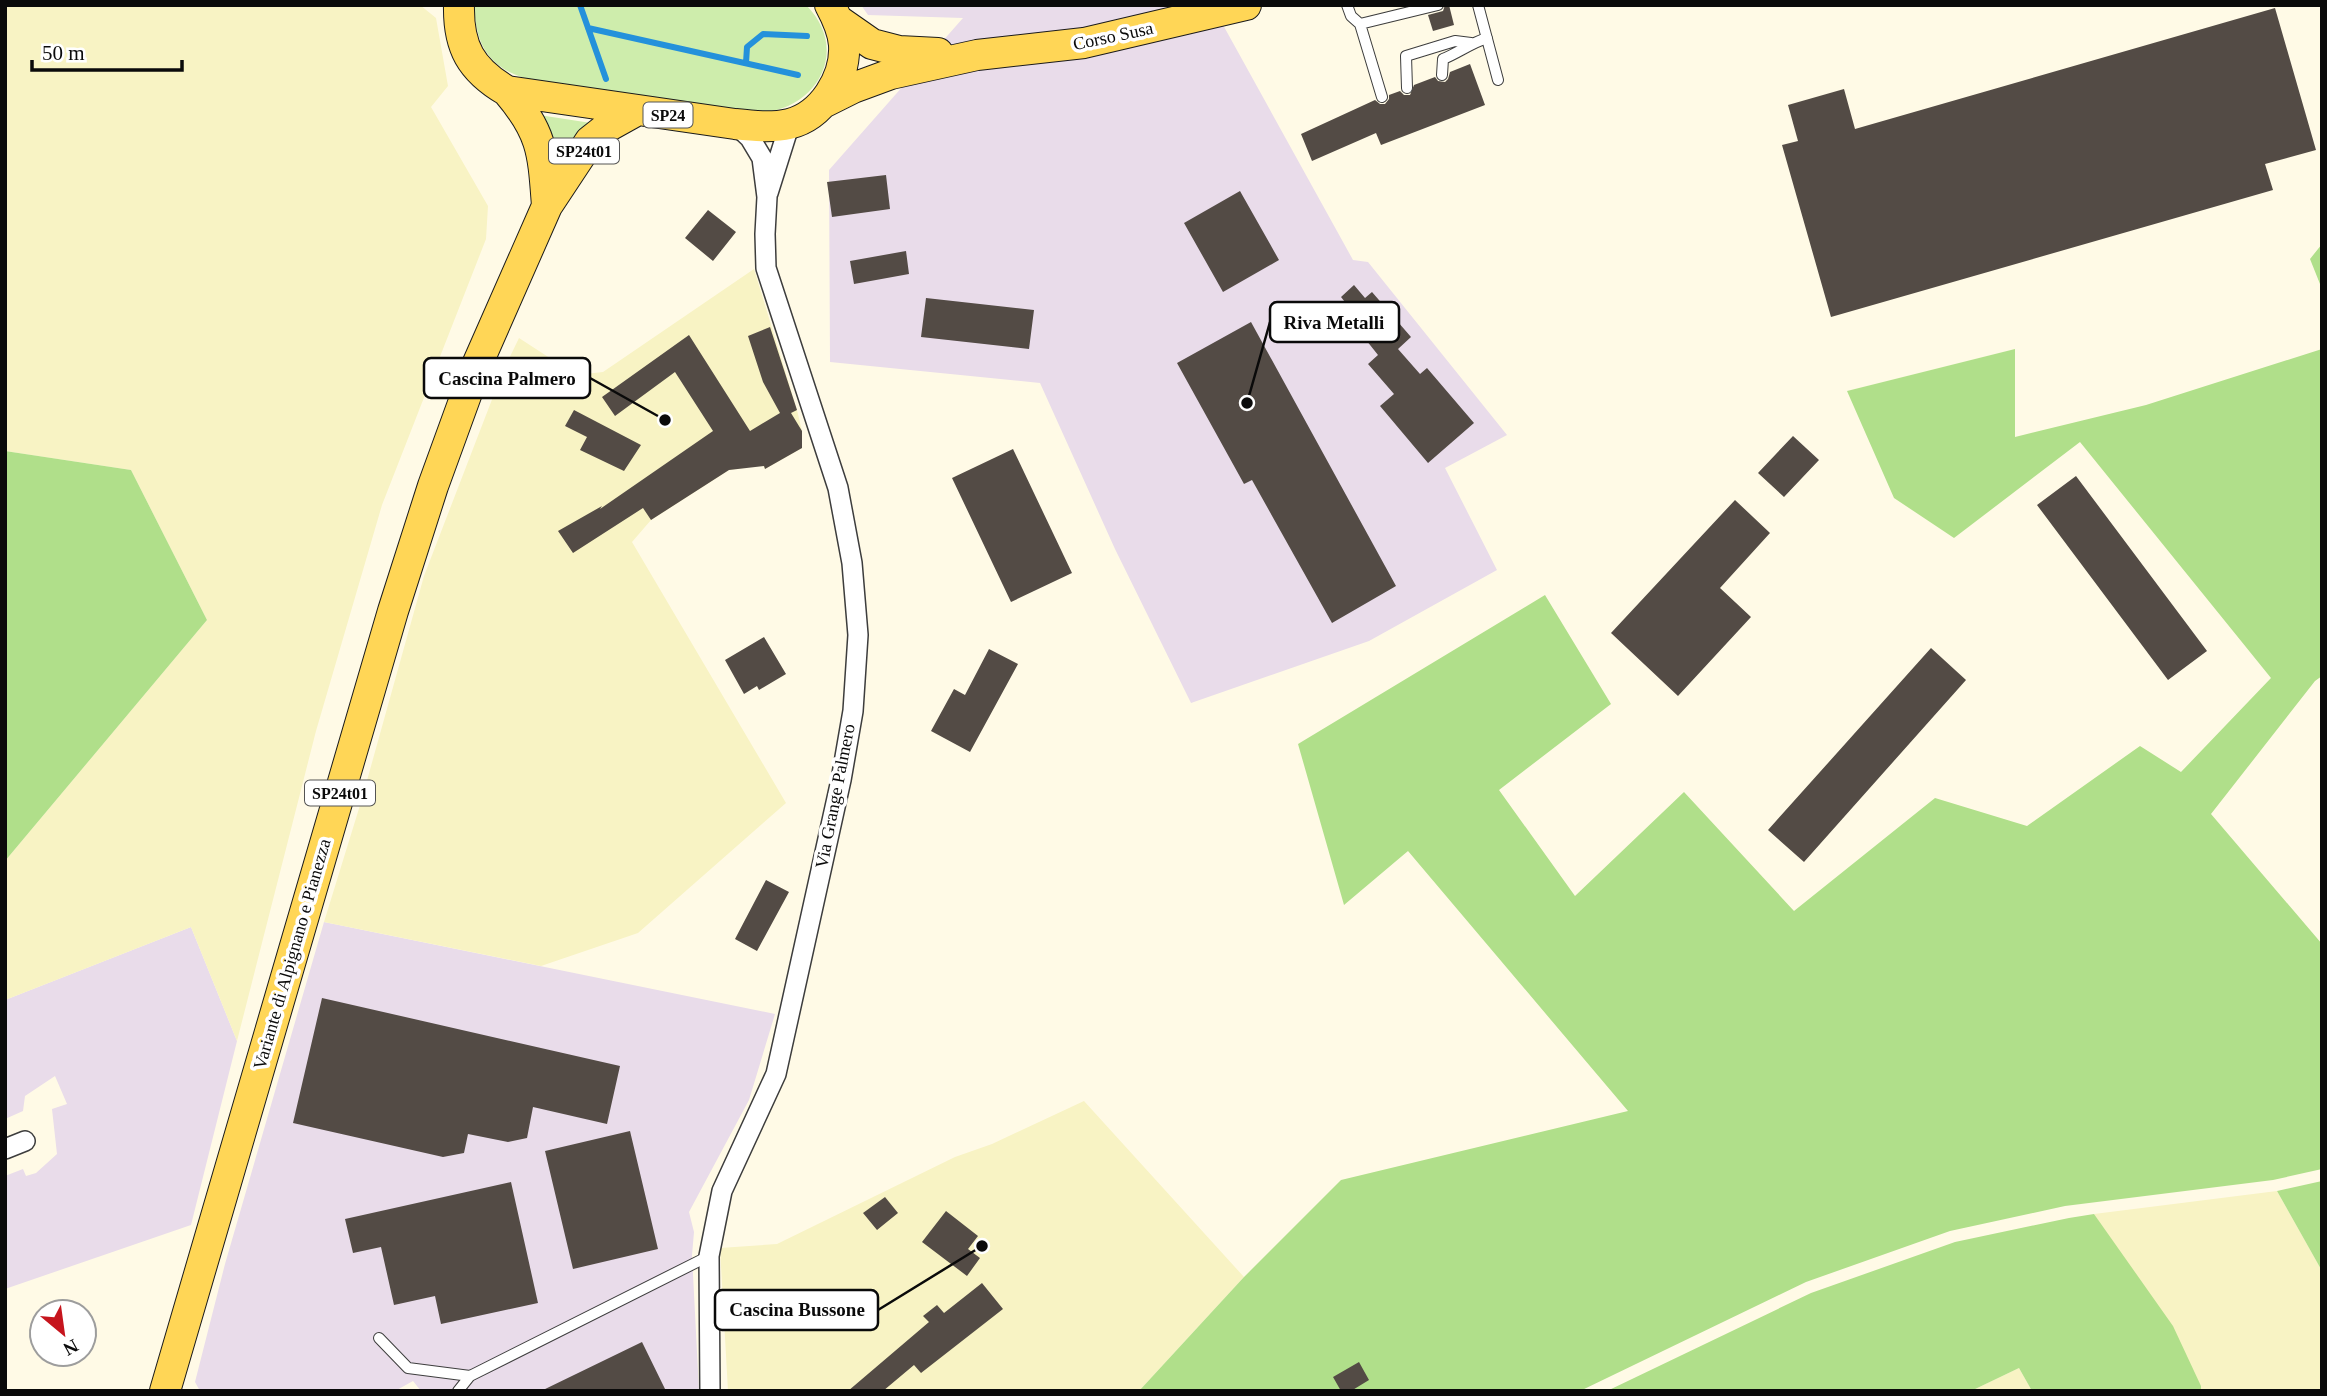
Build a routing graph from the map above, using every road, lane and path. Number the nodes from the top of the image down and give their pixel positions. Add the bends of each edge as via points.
1 (459, 5) edge
2 (1246, 5) edge
3 (1347, 5) edge
4 (1438, 5) edge
5 (1478, 5) edge
6 (834, 13) edge
7 (1360, 24) junction
8 (1487, 38) junction
9 (1471, 43) junction
10 (977, 55) junction
11 (1442, 75) dead end
12 (1498, 80) dead end
13 (1407, 88) dead end
14 (507, 91) junction
15 (1382, 97) dead end
16 (824, 103) junction
17 (636, 110) junction
18 (790, 123) junction
19 (735, 124) junction
20 (767, 197) junction
21 (547, 206) junction
22 (25, 1141) dead end
23 (5, 1149) edge
24 (709, 1256) junction
25 (379, 1338) dead end
26 (470, 1376) junction
27 (165, 1391) edge
28 (458, 1391) edge
29 (710, 1391) edge

1 - 14 main road, SP24 via 459,27 474,64 485,79
2 - 10 main road, Corso Susa / SP24 via 1084,43
3 - 7 lane via 1350,16
4 - 7 lane
5 - 8 lane
6 - 10 main road, Corso Susa / SP24 via 872,44 899,51
6 - 16 main road, SP24 via 844,46 834,86
7 - 15 lane
8 - 9 lane
8 - 12 lane
9 - 11 lane via 1443,59
9 - 13 lane via 1455,41 1406,55
10 - 16 main road, Corso Susa / SP24 via 891,74
14 - 17 main road, SP24
14 - 21 main road, Variante di Alpignano e Pianezza / SP24t01 via 525,113 541,146
16 - 18 main road, SP24 via 809,116
17 - 19 main road, SP24
17 - 21 main road, Variante di Alpignano e Pianezza / SP24t01 via 590,141
18 - 19 main road, SP24
18 - 20 street, Via Grange Palmero
19 - 20 street, Via Grange Palmero via 762,158
20 - 24 street, Via Grange Palmero via 766,268 838,488 852,563 858,635 853,711 841,780 776,1074 722,1191
21 - 27 main road, Variante di Alpignano e Pianezza / SP24t01 via 477,365 433,485
22 - 23 street
24 - 26 lane
24 - 29 street, Via Grange Palmero
25 - 26 lane via 408,1367
26 - 28 lane

